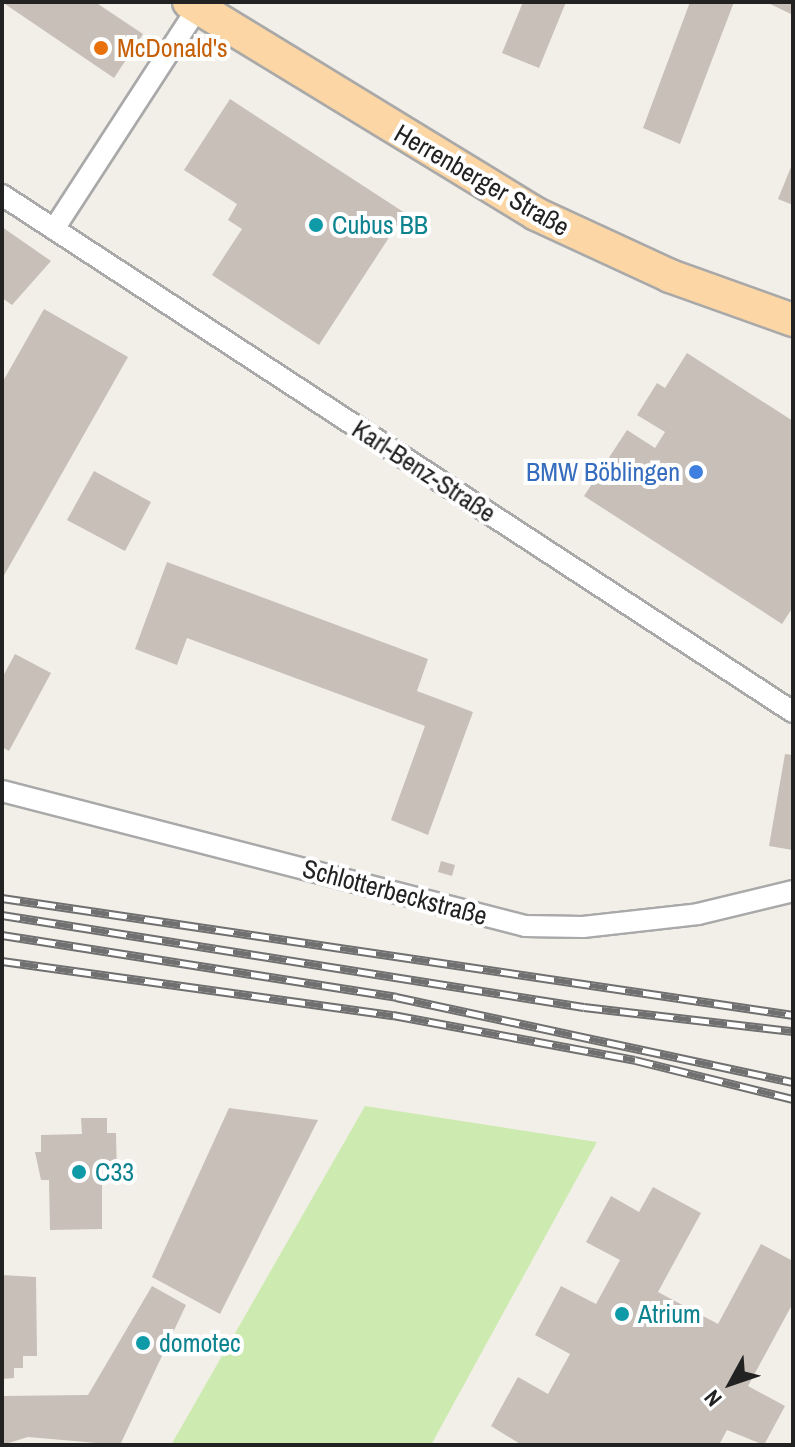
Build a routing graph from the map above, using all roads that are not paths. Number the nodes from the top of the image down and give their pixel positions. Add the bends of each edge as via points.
1 (190, 13) edge
2 (2, 195) edge
3 (54, 229) junction
4 (793, 320) edge
5 (793, 712) edge
6 (2, 791) edge
7 (793, 891) edge

1 - 3 street
1 - 4 main road, Herrenberger Straße via 547,219 670,276
2 - 3 street, Karl-Benz-Straße
3 - 5 street, Karl-Benz-Straße
6 - 7 street, Schlotterbeckstraße via 525,926 583,927 698,914

